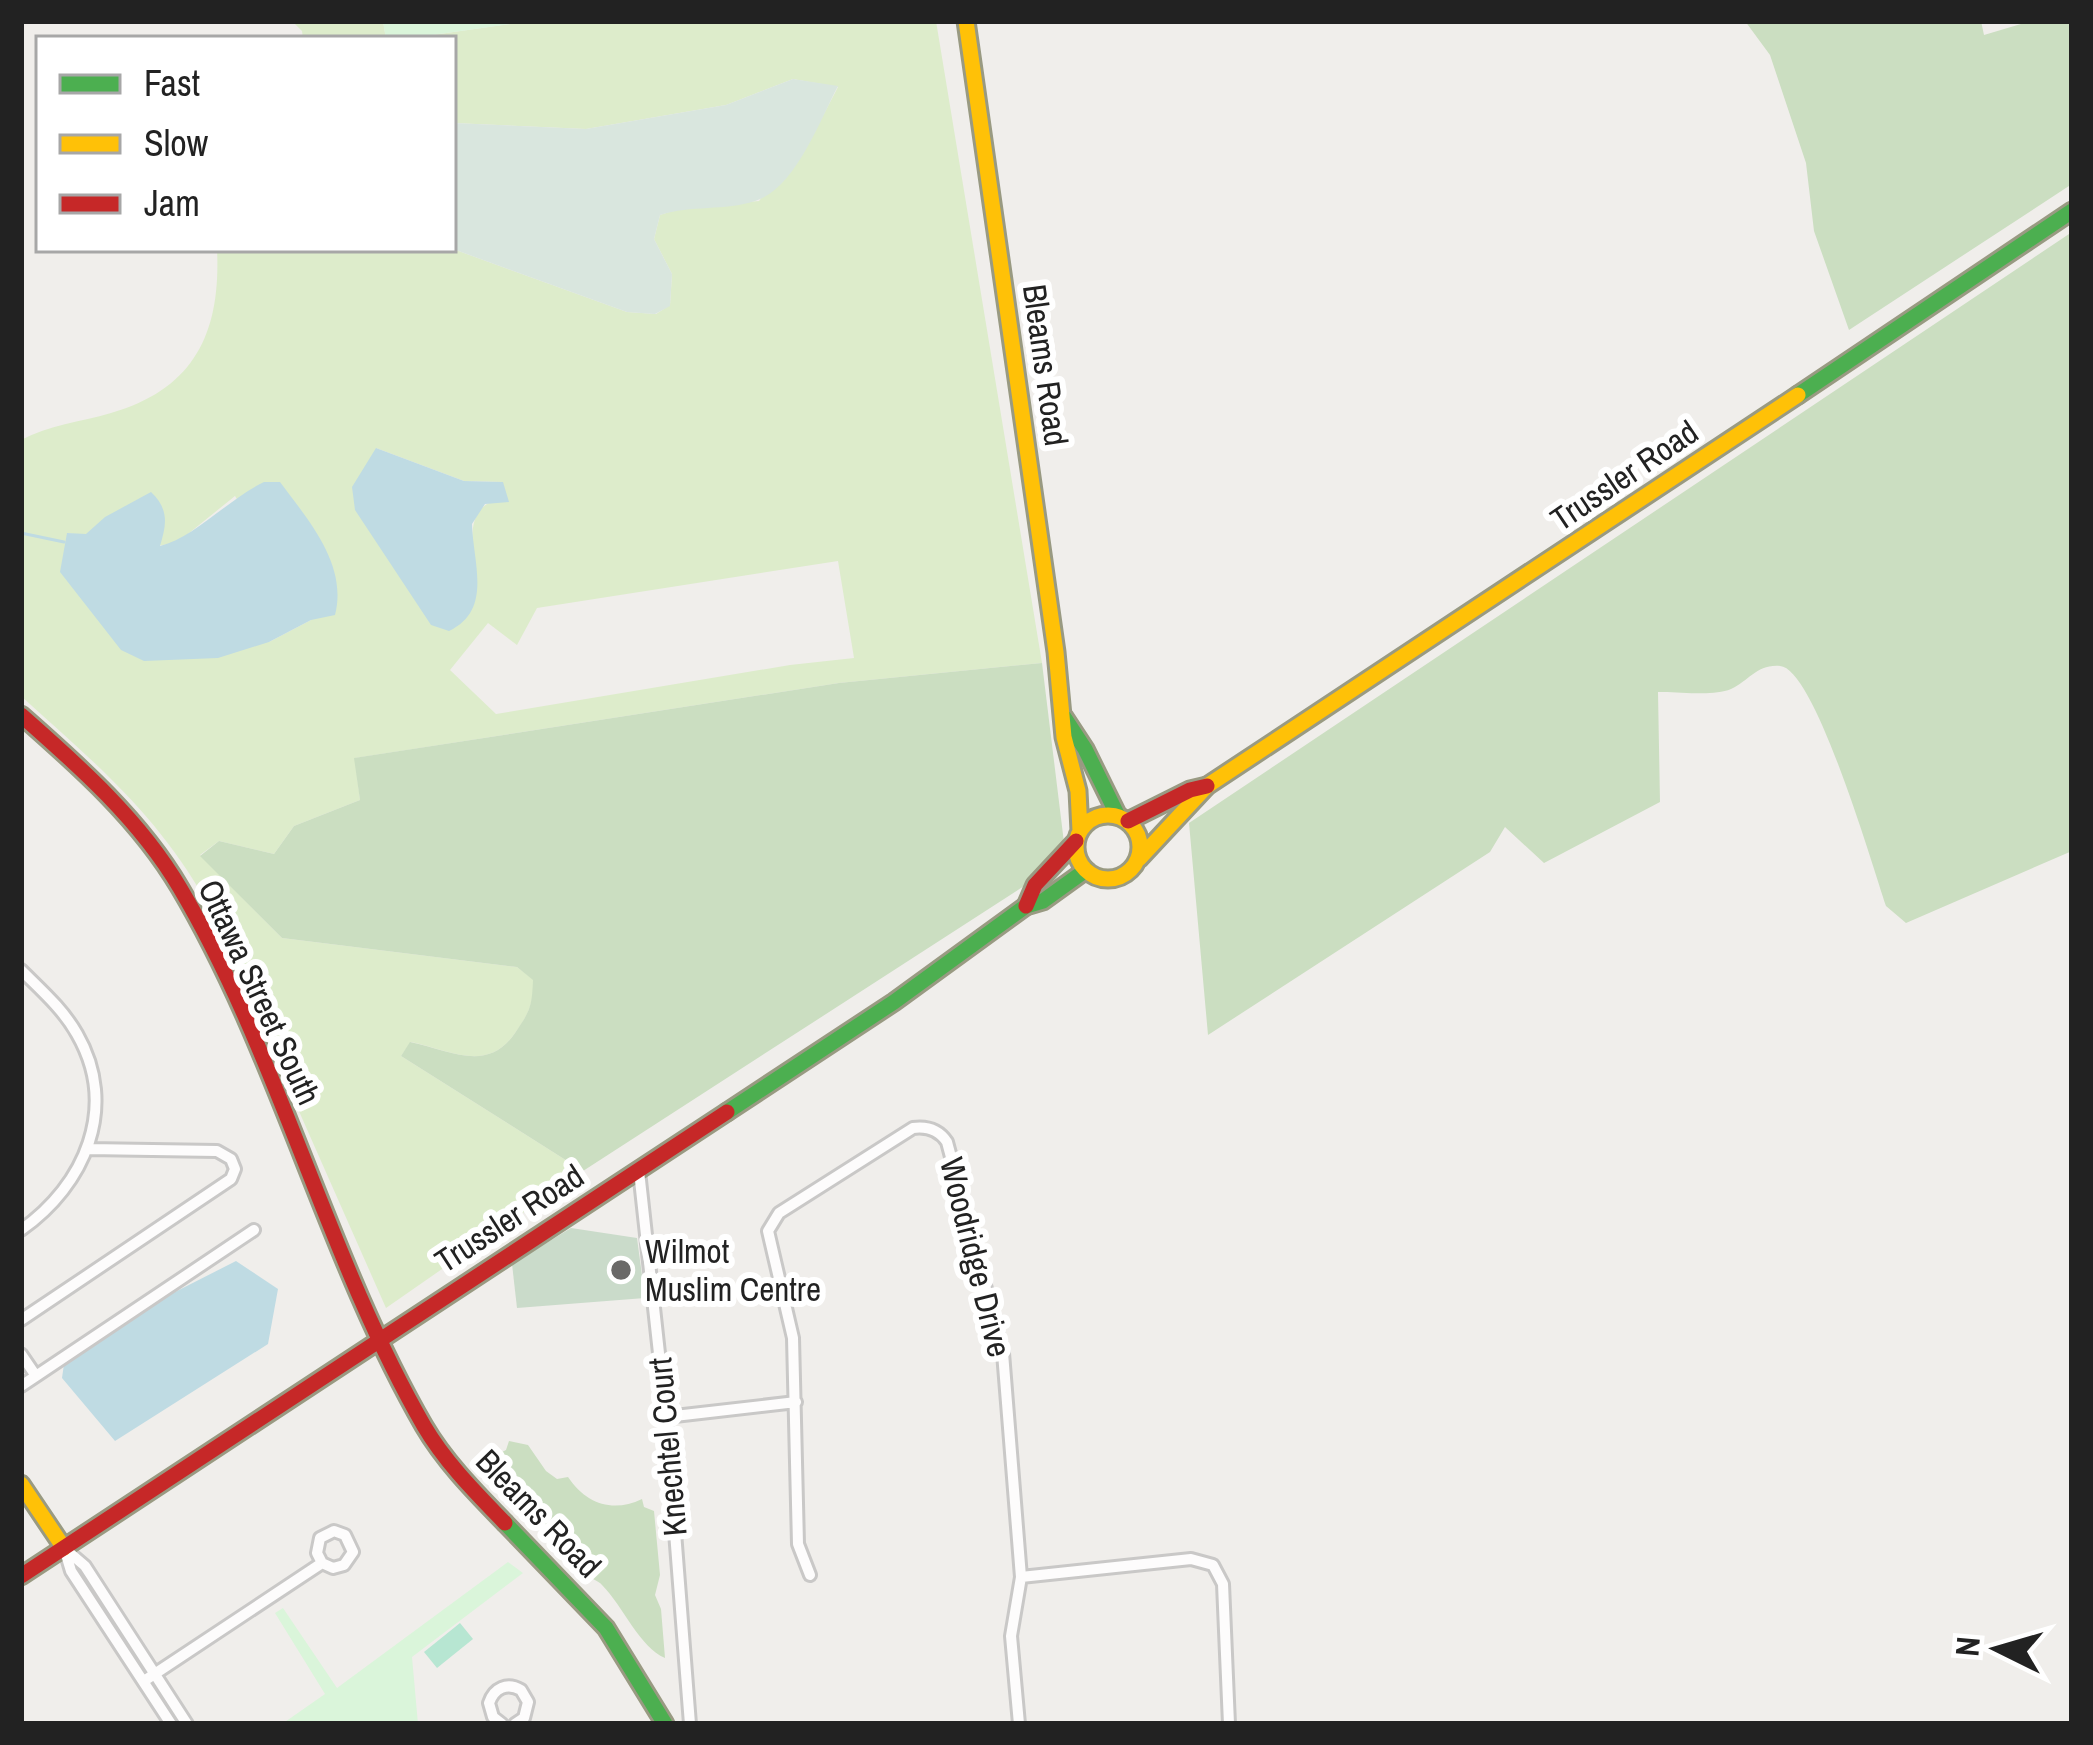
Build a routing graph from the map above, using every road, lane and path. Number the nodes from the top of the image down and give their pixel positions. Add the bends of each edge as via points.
1 (966, 21) edge
2 (2072, 211) edge
3 (21, 715) edge
4 (1064, 717) junction
5 (1207, 786) junction
6 (1123, 818) junction
7 (1078, 836) junction
8 (1139, 859) junction
9 (1086, 870) junction
10 (1026, 906) junction
11 (21, 970) edge
12 (88, 1149) junction
13 (639, 1171) junction
14 (21, 1230) edge
15 (254, 1230) dead end
16 (21, 1320) edge
17 (381, 1337) junction
18 (21, 1354) edge
19 (36, 1376) junction
20 (21, 1387) edge
21 (796, 1402) junction
22 (666, 1417) junction
23 (21, 1484) edge
24 (64, 1548) junction
25 (322, 1563) dead end
26 (810, 1575) dead end
27 (21, 1576) edge
28 (1021, 1577) junction
29 (150, 1677) junction
30 (171, 1724) edge
31 (187, 1724) edge
32 (502, 1724) edge
33 (515, 1724) edge
34 (665, 1724) edge
35 (690, 1724) edge
36 (1019, 1724) edge
37 (1229, 1724) edge

1 - 4 main road, Bleams Road
2 - 5 main road, Trussler Road
3 - 17 main road, Ottawa Street South via 99,784 178,884
4 - 6 main road, Bleams Road
4 - 7 main road, Bleams Road
5 - 6 main road, Trussler Road
5 - 8 main road, Trussler Road
6 - 7 main road via 1096,817
6 - 8 main road via 1140,838
7 - 9 main road
7 - 10 main road, Trussler Road
8 - 9 main road via 1115,879
9 - 10 main road, Trussler Road
10 - 13 main road, Trussler Road
11 - 12 street via 63,1013 87,1057 95,1106
12 - 14 street via 65,1192
12 - 16 street via 218,1151 235,1169
13 - 17 main road, Trussler Road
13 - 22 street, Knechtel Court
15 - 19 street
17 - 24 main road, Trussler Road
17 - 34 main road, Bleams Road via 448,1461 606,1628
18 - 19 street
19 - 20 street
21 - 22 street
21 - 26 street, Woodridge Drive via 798,1544
21 - 28 street, Woodridge Drive via 793,1338 767,1240 770,1224 913,1128 937,1131 947,1142 1003,1353
22 - 35 street, Knechtel Court
23 - 24 main road
24 - 27 main road, Trussler Road
24 - 29 street via 70,1570
25 - 29 street
28 - 36 street, Woodridge Drive via 1011,1636
28 - 37 street via 1191,1558 1213,1565 1222,1584
29 - 30 street
29 - 31 street
32 - 33 street via 489,1703 507,1686 528,1702

